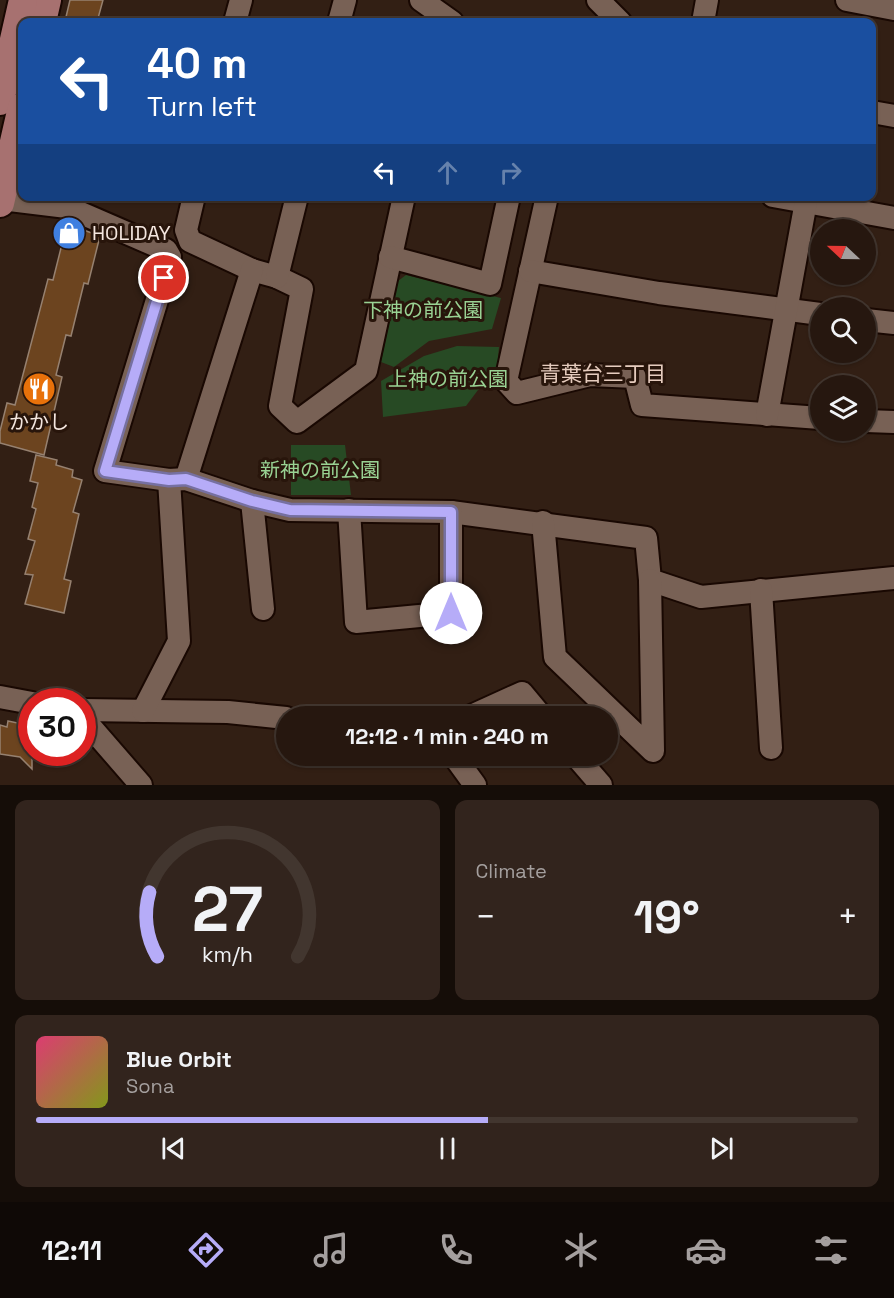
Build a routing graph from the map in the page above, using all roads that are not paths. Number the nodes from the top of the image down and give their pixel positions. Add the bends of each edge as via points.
1 (23, 0) edge
2 (47, 0) edge
3 (241, 0) edge
4 (345, 0) edge
5 (421, 0) edge
6 (598, 0) edge
7 (707, 0) edge
8 (847, 0) edge
9 (894, 9) edge
10 (450, 16) edge
11 (19, 18) edge
12 (43, 18) edge
13 (236, 18) edge
14 (340, 18) edge
15 (616, 18) edge
16 (704, 18) edge
17 (18, 22) edge
18 (0, 101) edge
19 (876, 113) edge
20 (894, 116) edge
21 (18, 123) edge
22 (0, 201) edge
23 (193, 201) edge
24 (296, 201) edge
25 (403, 201) edge
26 (508, 201) edge
27 (546, 201) edge
28 (806, 201) edge
29 (815, 201) edge
30 (894, 218) edge
31 (390, 258) junction
32 (252, 270) junction
33 (530, 271) junction
34 (277, 277) junction
35 (786, 310) junction
36 (810, 313) edge
37 (876, 321) edge
38 (894, 323) edge
39 (767, 415) junction
40 (810, 417) edge
41 (876, 421) edge
42 (894, 422) edge
43 (178, 480) junction
44 (252, 501) junction
45 (349, 510) junction
46 (451, 512) junction
47 (543, 522) junction
48 (894, 578) edge
49 (650, 580) junction
50 (761, 590) junction
51 (262, 609) dead end
52 (493, 706) edge
53 (533, 706) edge
54 (96, 710) edge
55 (143, 711) junction
56 (276, 717) edge
57 (96, 733) edge
58 (771, 748) dead end
59 (461, 766) edge
60 (585, 766) edge
61 (141, 785) edge
62 (475, 785) edge
63 (601, 785) edge

1 - 11 main road
2 - 12 main road
3 - 13 street
4 - 14 street
5 - 10 street
6 - 15 street
7 - 16 street
8 - 9 street
17 - 18 main road
19 - 20 street
21 - 22 main road
22 - 43 street via 67,207 166,250 170,257 105,471
23 - 32 street via 186,230 190,241
24 - 34 street
25 - 31 street
26 - 31 street via 490,284
27 - 33 street
28 - 35 street
29 - 30 street
31 - 34 street via 366,371 297,422 280,406 302,289
32 - 34 street
32 - 43 street
33 - 35 street
33 - 39 street via 506,381 517,393 590,375 635,377 642,405
35 - 36 street
35 - 39 street
37 - 38 street
39 - 40 street
41 - 42 street
43 - 44 street
43 - 55 street via 179,641
44 - 45 street via 290,510
44 - 51 street
45 - 46 street
45 - 46 street via 357,622 451,613
46 - 47 street
47 - 49 street via 646,538
47 - 49 street via 555,657 653,751
48 - 50 street
49 - 50 street via 701,597
50 - 58 street
52 - 53 street via 522,693
54 - 55 street
55 - 56 street
57 - 61 street
59 - 62 street
60 - 63 street

